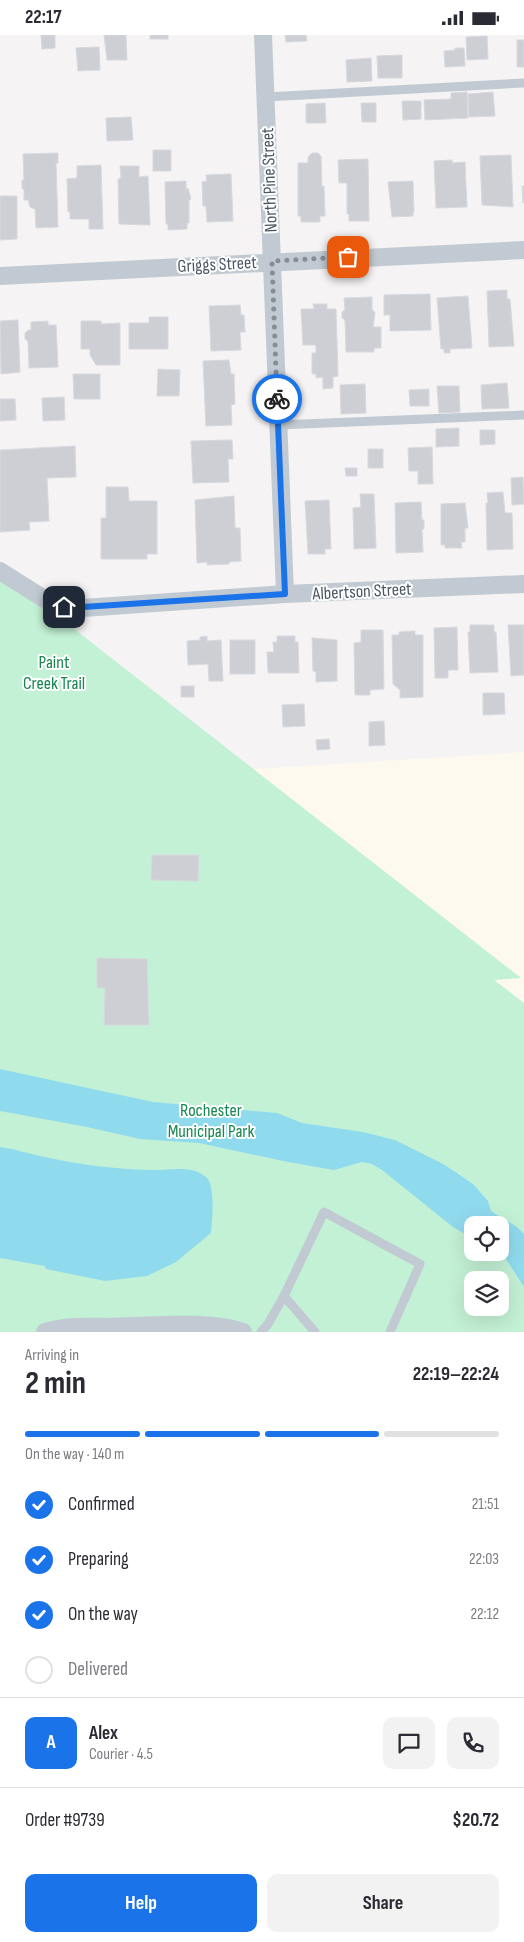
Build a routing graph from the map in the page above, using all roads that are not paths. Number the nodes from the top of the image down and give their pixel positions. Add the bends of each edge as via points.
1 (263, 35) edge
2 (524, 83) edge
3 (266, 97) junction
4 (524, 249) edge
5 (272, 261) junction
6 (0, 276) edge
7 (524, 415) edge
8 (278, 425) junction
9 (0, 571) edge
10 (524, 584) edge
11 (285, 594) junction
12 (284, 1296) junction
13 (199, 1329) edge
14 (46, 1332) edge
15 (243, 1332) edge
16 (261, 1332) edge
17 (315, 1332) edge
18 (390, 1332) edge

1 - 3 street, North Pine Street
2 - 3 lane
3 - 5 street, North Pine Street
4 - 5 street, Griggs Street
5 - 6 street, Griggs Street
5 - 8 street, North Pine Street
7 - 8 lane
8 - 11 street, North Pine Street
9 - 11 street, Albertson Street via 46,600 64,607
10 - 11 street, Albertson Street
12 - 16 lane
12 - 17 lane
12 - 18 lane via 324,1211 420,1264
13 - 14 street via 168,1325
13 - 15 street

